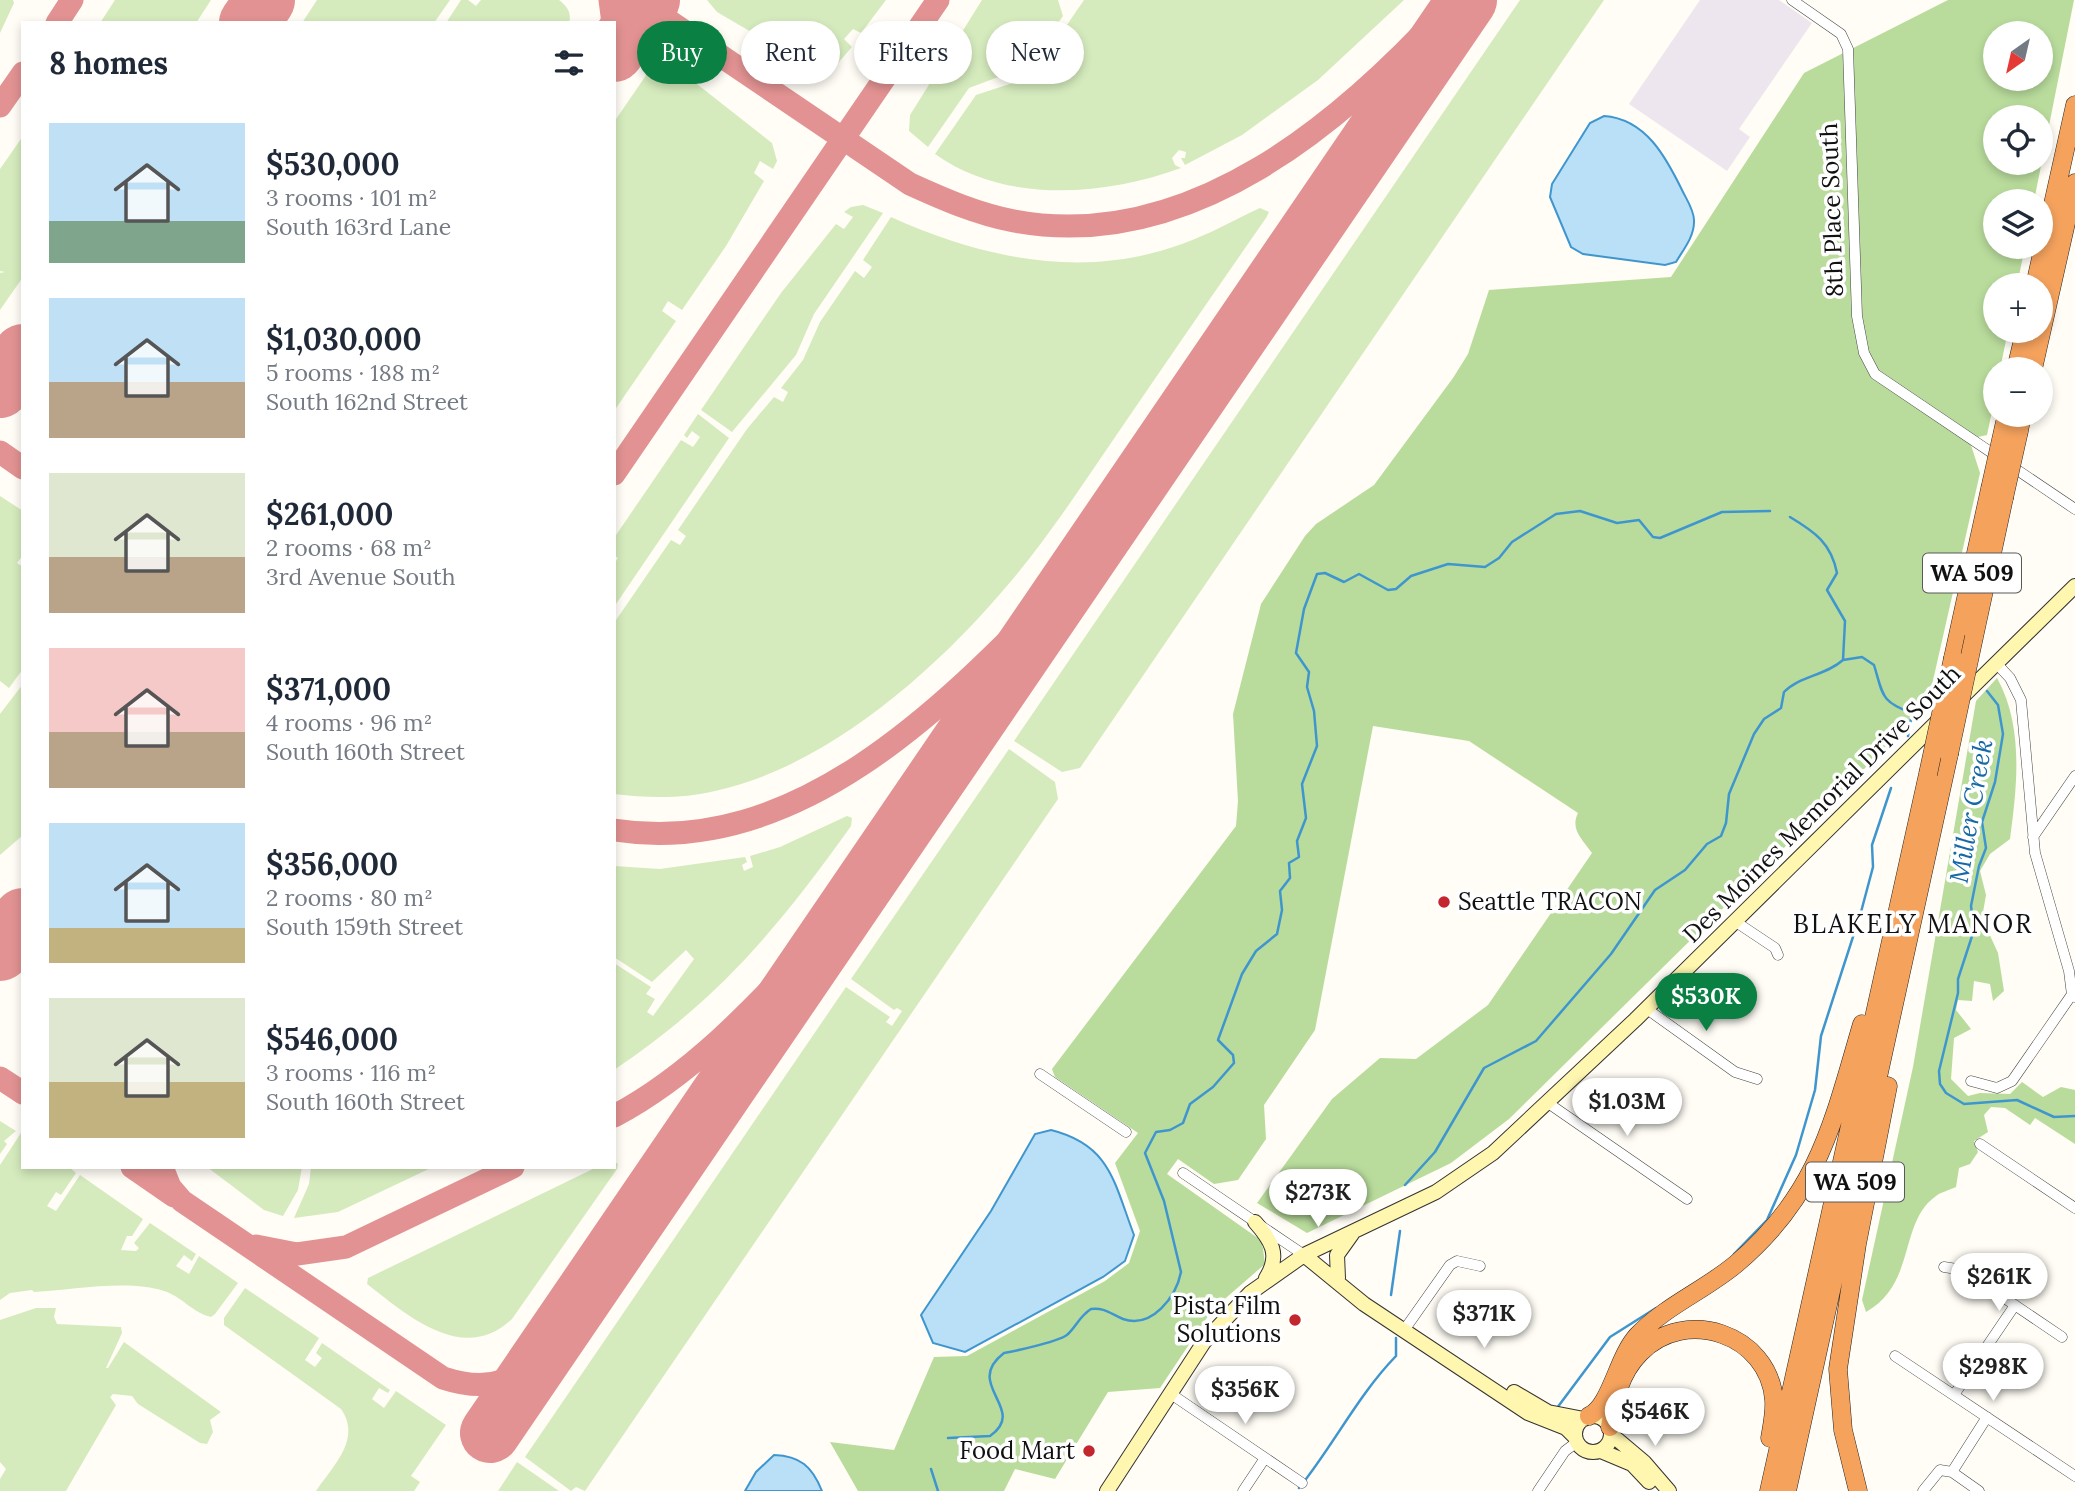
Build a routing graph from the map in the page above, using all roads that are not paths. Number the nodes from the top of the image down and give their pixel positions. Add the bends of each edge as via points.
1 (1792, 0) edge
2 (2075, 105) edge
3 (2075, 183) edge
4 (2038, 273) edge
5 (2036, 357) edge
6 (2012, 427) edge
7 (1997, 493) junction
8 (2075, 509) edge
9 (2075, 586) edge
10 (1996, 663) junction
11 (2075, 776) edge
12 (2033, 838) junction
13 (1924, 873) junction
14 (1736, 922) junction
15 (1889, 952) junction
16 (1778, 956) dead end
17 (2074, 994) edge
18 (1647, 1009) junction
19 (1040, 1074) dead end
20 (1756, 1079) dead end
21 (1970, 1081) dead end
22 (1548, 1103) junction
23 (1126, 1132) dead end
24 (1980, 1144) dead end
25 (1183, 1173) dead end
26 (1687, 1199) dead end
27 (2075, 1208) edge
28 (1255, 1222) junction
29 (1355, 1231) junction
30 (1304, 1255) junction
31 (1480, 1266) dead end
32 (1944, 1267) dead end
33 (1324, 1271) junction
34 (1338, 1278) junction
35 (1264, 1282) junction
36 (2015, 1306) junction
37 (1407, 1325) junction
38 (2062, 1337) dead end
39 (1895, 1356) dead end
40 (1171, 1394) junction
41 (1954, 1395) junction
42 (1987, 1417) junction
43 (1586, 1418) junction
44 (1611, 1431) junction
45 (1576, 1440) junction
46 (1601, 1451) junction
47 (1265, 1458) junction
48 (1952, 1472) junction
49 (2075, 1476) edge
50 (1302, 1483) dead end
51 (1107, 1491) edge
52 (1243, 1491) edge
53 (1538, 1491) edge
54 (1658, 1491) edge
55 (1669, 1491) edge
56 (1766, 1491) edge
57 (1787, 1491) edge
58 (1857, 1491) edge
59 (1923, 1491) edge
60 (1979, 1491) edge

1 - 8 street, 8th Place South via 1846,41 1857,316 1864,353 1875,373
2 - 4 highway
3 - 5 highway
6 - 7 highway, WA 509, bridge
7 - 13 highway, WA 509, bridge via 1974,637
7 - 15 highway, WA 509, bridge via 1953,658
9 - 10 main road, Des Moines Memorial Drive South
10 - 12 street via 2021,699
10 - 14 main road, Des Moines Memorial Drive South
11 - 12 street
12 - 17 street
13 - 57 highway, WA 509
13 - 58 highway via 1923,908 1841,1335 1839,1398
14 - 16 street via 1775,948
14 - 18 main road, Des Moines Memorial Drive South
15 - 43 highway via 1877,972 1831,1129 1790,1210 1733,1266 1645,1328 1622,1357 1603,1405
15 - 56 highway, WA 509
17 - 21 street via 2006,1086 1985,1087
18 - 20 street via 1735,1072
18 - 22 main road, Des Moines Memorial Drive South
19 - 23 street
22 - 26 street
22 - 29 main road, Des Moines Memorial Drive South via 1464,1175
24 - 27 street
25 - 28 street
28 - 30 street
28 - 35 main road via 1274,1249 1274,1265
29 - 30 main road, Des Moines Memorial Drive South
29 - 34 main road via 1337,1255
30 - 33 main road
30 - 35 main road, Des Moines Memorial Drive South
31 - 37 street via 1457,1261 1450,1265
32 - 36 street via 1963,1270
33 - 34 main road
33 - 45 main road via 1341,1288 1424,1344 1528,1413 1566,1429
34 - 37 main road
35 - 40 main road, Des Moines Memorial Drive South via 1204,1342
36 - 38 street
36 - 41 street
37 - 43 main road via 1536,1406 1557,1415
39 - 41 street
40 - 47 street
40 - 51 main road, Des Moines Memorial Drive South
41 - 42 street
42 - 48 street
42 - 49 street
43 - 44 main road via 1601,1418
43 - 45 main road via 1577,1427
44 - 46 main road via 1608,1445
44 - 55 main road
44 - 56 highway via 1622,1379 1649,1345 1685,1330 1727,1335 1754,1354 1772,1390
45 - 46 main road via 1590,1452
45 - 53 street
46 - 54 main road via 1632,1464
47 - 50 street
47 - 52 street
48 - 59 street via 1940,1469
48 - 60 street

